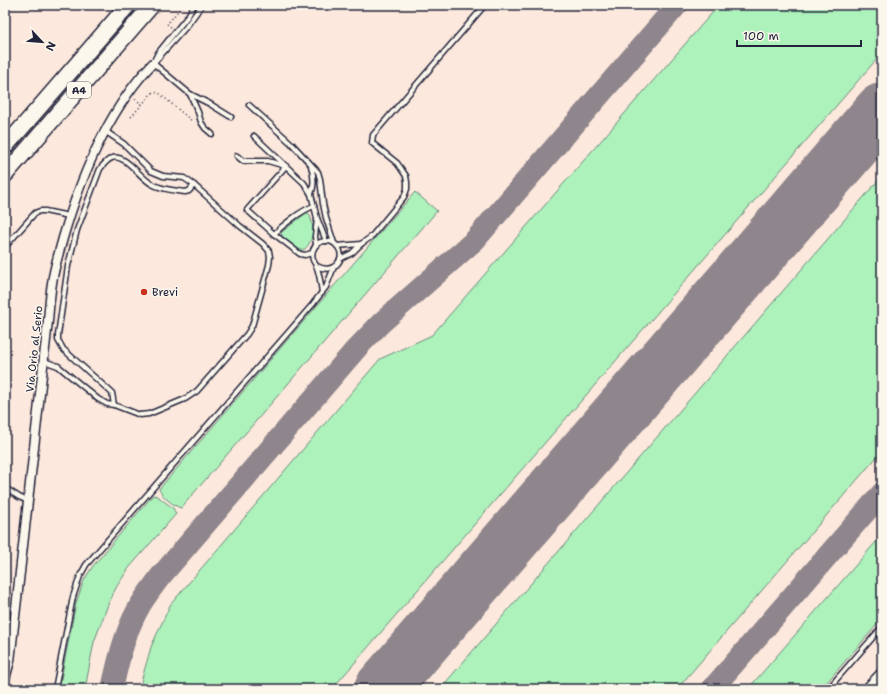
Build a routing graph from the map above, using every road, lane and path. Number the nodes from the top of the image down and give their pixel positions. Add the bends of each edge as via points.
1 (128, 5) edge
2 (152, 5) edge
3 (183, 5) edge
4 (194, 5) edge
5 (202, 5) edge
6 (485, 5) edge
7 (172, 28) dead end
8 (153, 63) junction
9 (190, 94) junction
10 (134, 98) dead end
11 (142, 104) junction
12 (249, 106) dead end
13 (132, 117) dead end
14 (231, 117) dead end
15 (190, 125) dead end
16 (105, 131) junction
17 (212, 134) dead end
18 (254, 136) dead end
19 (5, 147) edge
20 (237, 156) dead end
21 (311, 164) junction
22 (286, 166) junction
23 (5, 175) edge
24 (194, 185) junction
25 (310, 194) junction
26 (314, 206) junction
27 (69, 216) junction
28 (317, 218) junction
29 (274, 234) junction
30 (326, 241) junction
31 (335, 244) junction
32 (360, 244) junction
33 (316, 245) junction
34 (5, 246) edge
35 (312, 253) junction
36 (340, 259) junction
37 (317, 266) junction
38 (334, 267) junction
39 (322, 292) junction
40 (43, 361) junction
41 (114, 405) junction
42 (5, 488) edge
43 (28, 501) junction
44 (882, 627) edge
45 (882, 672) edge
46 (5, 679) edge
47 (55, 689) edge
48 (828, 689) edge
49 (866, 689) edge

1 - 19 highway, A4
2 - 23 highway, A4
3 - 7 path via 166,24
4 - 8 lane
5 - 8 lane
6 - 32 lane via 373,135 372,143 397,163 408,182 404,197 371,237
8 - 9 lane
8 - 16 street, Via Orio al Serio via 128,94
9 - 14 lane
9 - 17 lane via 201,122
10 - 11 path
11 - 13 path
11 - 15 path via 151,94 159,92 194,121
12 - 21 lane
16 - 24 lane via 124,144 157,175 184,178
16 - 27 street, Via Orio al Serio
18 - 22 lane
20 - 22 lane via 243,161 268,161
21 - 25 lane via 314,184
21 - 31 lane via 318,172 326,218
22 - 25 lane via 304,183
22 - 29 lane via 247,210
24 - 41 lane via 269,251 269,265 252,326 197,391 185,399 149,414 140,415
24 - 41 lane via 185,192 159,188 145,180 131,165 114,157 100,169 80,223 68,266 58,340 63,349 112,393
25 - 26 lane
26 - 28 lane
26 - 29 lane via 306,209
27 - 34 lane via 45,211 35,213
27 - 40 street, Via Orio al Serio via 52,284
28 - 30 lane
28 - 33 lane
29 - 35 lane via 300,254
30 - 31 lane
30 - 33 lane
31 - 32 lane
31 - 36 lane via 340,250
32 - 36 lane via 352,253
33 - 35 lane
35 - 37 lane
36 - 38 lane
37 - 38 lane via 325,269
37 - 39 lane
38 - 39 lane
39 - 47 lane via 86,565 73,597
40 - 41 lane via 58,366 98,399
40 - 43 street, Via Orio al Serio
42 - 43 lane
43 - 46 street, Via Orio al Serio via 10,662
44 - 48 lane
45 - 49 street

